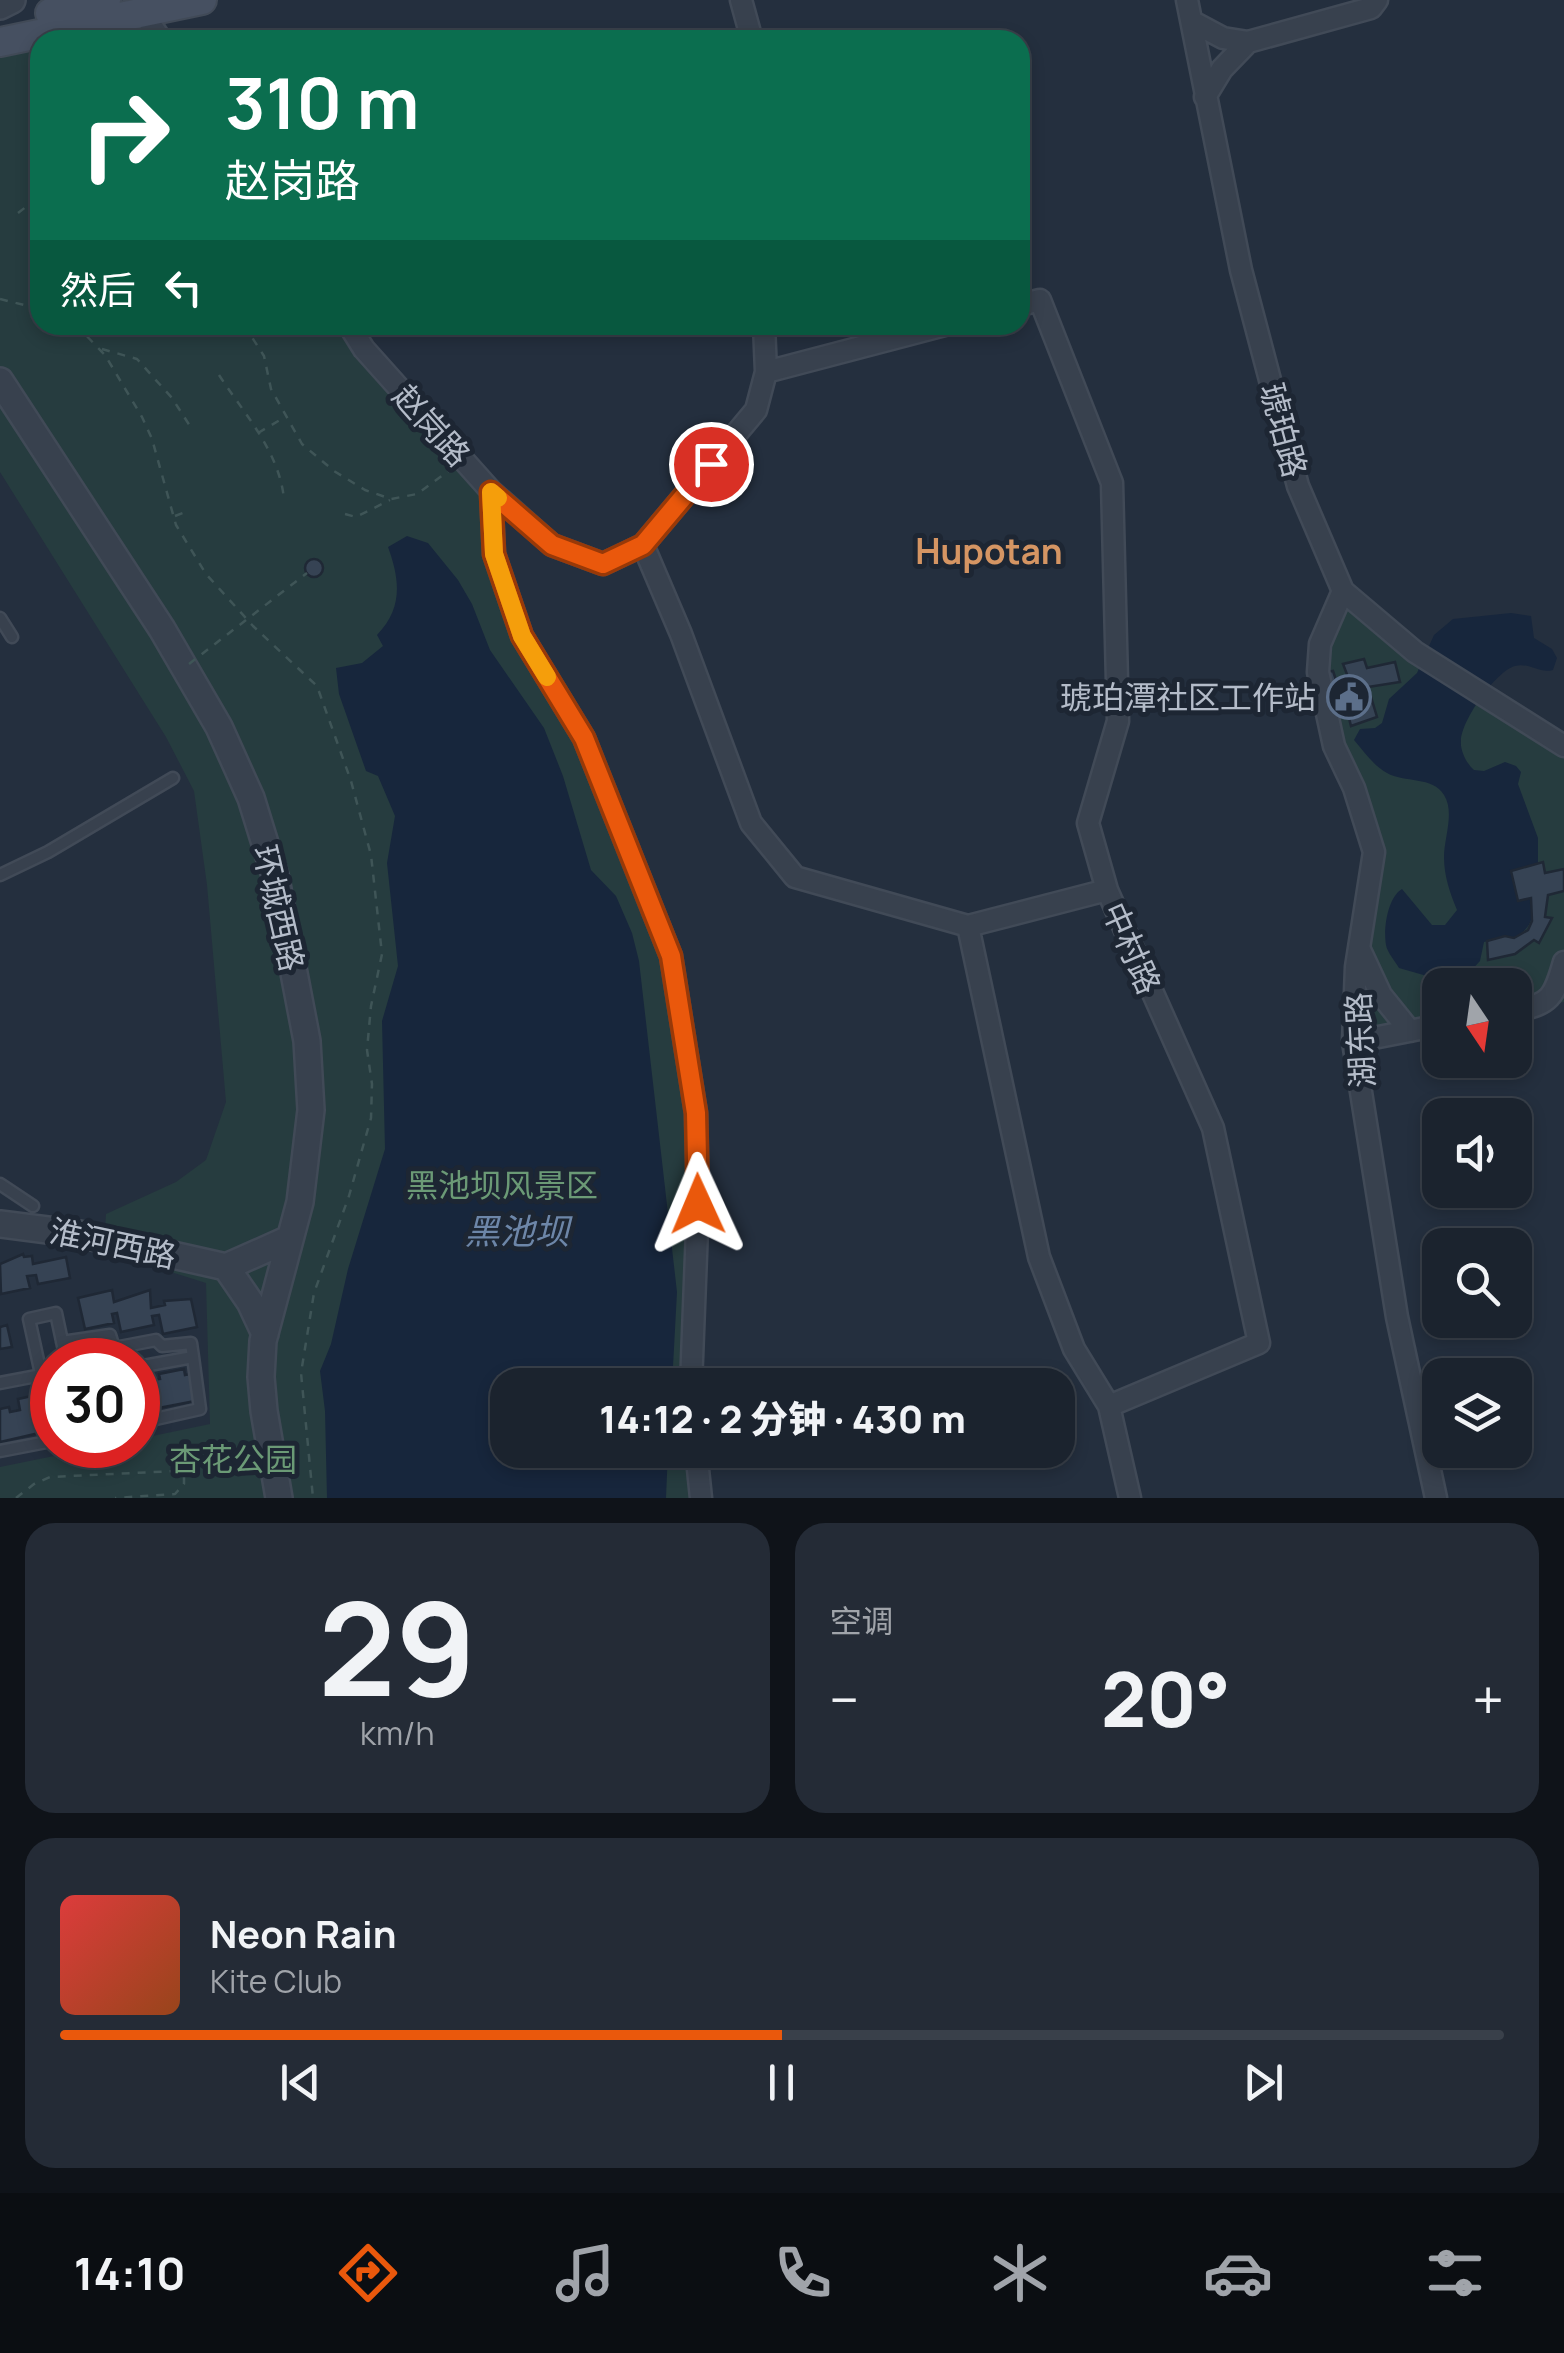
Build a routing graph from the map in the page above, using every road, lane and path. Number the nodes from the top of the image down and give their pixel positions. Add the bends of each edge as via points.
1 (12, 0) edge
2 (106, 0) edge
3 (202, 0) edge
4 (740, 0) edge
5 (1187, 0) edge
6 (1377, 0) edge
7 (0, 6) edge
8 (49, 8) edge
9 (143, 13) junction
10 (1194, 22) junction
11 (47, 30) edge
12 (154, 30) edge
13 (749, 30) edge
14 (30, 33) edge
15 (2, 38) edge
16 (1248, 42) junction
17 (1206, 98) junction
18 (30, 204) edge
19 (18, 213) dead end
20 (0, 299) edge
21 (1030, 303) edge
22 (30, 306) edge
23 (86, 335) edge
24 (250, 335) edge
25 (355, 335) edge
26 (764, 335) edge
27 (907, 335) edge
28 (98, 348) junction
29 (766, 372) junction
30 (219, 375) dead end
31 (0, 381) edge
32 (286, 416) junction
33 (190, 426) dead end
34 (258, 434) junction
35 (463, 460) junction
36 (491, 492) junction
37 (284, 499) dead end
38 (391, 499) junction
39 (188, 511) dead end
40 (345, 514) dead end
41 (174, 517) junction
42 (643, 545) junction
43 (306, 574) dead end
44 (1343, 590) junction
45 (0, 618) edge
46 (12, 637) dead end
47 (188, 664) dead end
48 (1564, 746) edge
49 (173, 778) dead end
50 (0, 875) edge
51 (1106, 890) junction
52 (968, 926) junction
53 (1360, 950) junction
54 (1564, 962) edge
55 (1532, 1008) edge
56 (1422, 1029) edge
57 (1410, 1031) junction
58 (1353, 1042) junction
59 (0, 1184) edge
60 (32, 1206) dead end
61 (0, 1224) edge
62 (289, 1238) junction
63 (226, 1267) junction
64 (264, 1334) junction
65 (35, 1338) edge
66 (61, 1338) edge
67 (160, 1344) edge
68 (193, 1357) junction
69 (160, 1363) edge
70 (692, 1368) edge
71 (30, 1377) edge
72 (0, 1383) edge
73 (1109, 1406) junction
74 (160, 1418) edge
75 (30, 1446) edge
76 (0, 1452) edge
77 (698, 1468) edge
78 (16, 1498) edge
79 (115, 1498) edge
80 (279, 1498) edge
81 (313, 1498) edge
82 (702, 1498) edge
83 (1130, 1498) edge
84 (1436, 1498) edge

1 - 7 street
2 - 8 main road
3 - 9 main road
4 - 13 street
5 - 10 street, 琥珀路
6 - 16 street via 1371,8
8 - 15 main road
9 - 11 main road
9 - 12 street
10 - 16 street
10 - 17 street, 琥珀路
14 - 15 main road
16 - 17 street
17 - 44 street, 琥珀路 via 1241,270 1298,486
18 - 19 path
20 - 22 path
21 - 51 street, 中村路 via 1112,483 1118,721 1088,823
23 - 28 path
24 - 32 path
25 - 35 street, 赵岗路
26 - 29 street
27 - 29 street
28 - 33 path via 138,359
28 - 41 path via 152,439
29 - 42 street, 赵岗路 via 756,410
30 - 34 path
31 - 62 street, 环城西路 via 162,628 233,756 263,835 310,1059 307,1162
32 - 34 path
32 - 38 path via 302,444 334,470
34 - 37 path via 282,476
35 - 36 street, 赵岗路
35 - 38 path via 416,494
36 - 42 street, 赵岗路 via 552,545 603,564
36 - 70 street via 494,554 522,636 584,738 671,956 696,1113
38 - 40 path via 356,516
39 - 41 path
41 - 81 path via 220,592 317,686 370,856 382,954 367,1050 371,1118 314,1292 301,1373
42 - 52 street via 751,823 795,877
43 - 47 path, bridge
44 - 48 street, 琥珀路 via 1415,652
44 - 53 street, 湖东路 via 1320,644 1318,672 1334,746 1374,852
45 - 46 lane
49 - 50 lane
51 - 52 street
51 - 73 street, 中村路 via 1213,1128 1259,1343
52 - 73 street via 1040,1256 1074,1349
53 - 57 street via 1381,994
53 - 58 street, 湖东路
54 - 55 street via 1551,997
56 - 57 street
57 - 58 street
58 - 84 street, 湖东路 via 1396,1317
59 - 60 lane
61 - 63 street, 淮河西路
62 - 63 street
62 - 64 street, 环城西路
63 - 64 street
64 - 80 street, 环城西路 via 264,1411
65 - 66 lane via 29,1319 56,1313
67 - 68 lane via 188,1342
68 - 69 lane
68 - 74 lane via 200,1408
71 - 72 lane
73 - 83 street
75 - 76 lane
77 - 82 street
78 - 79 path via 50,1477 174,1471 185,1477 175,1494

